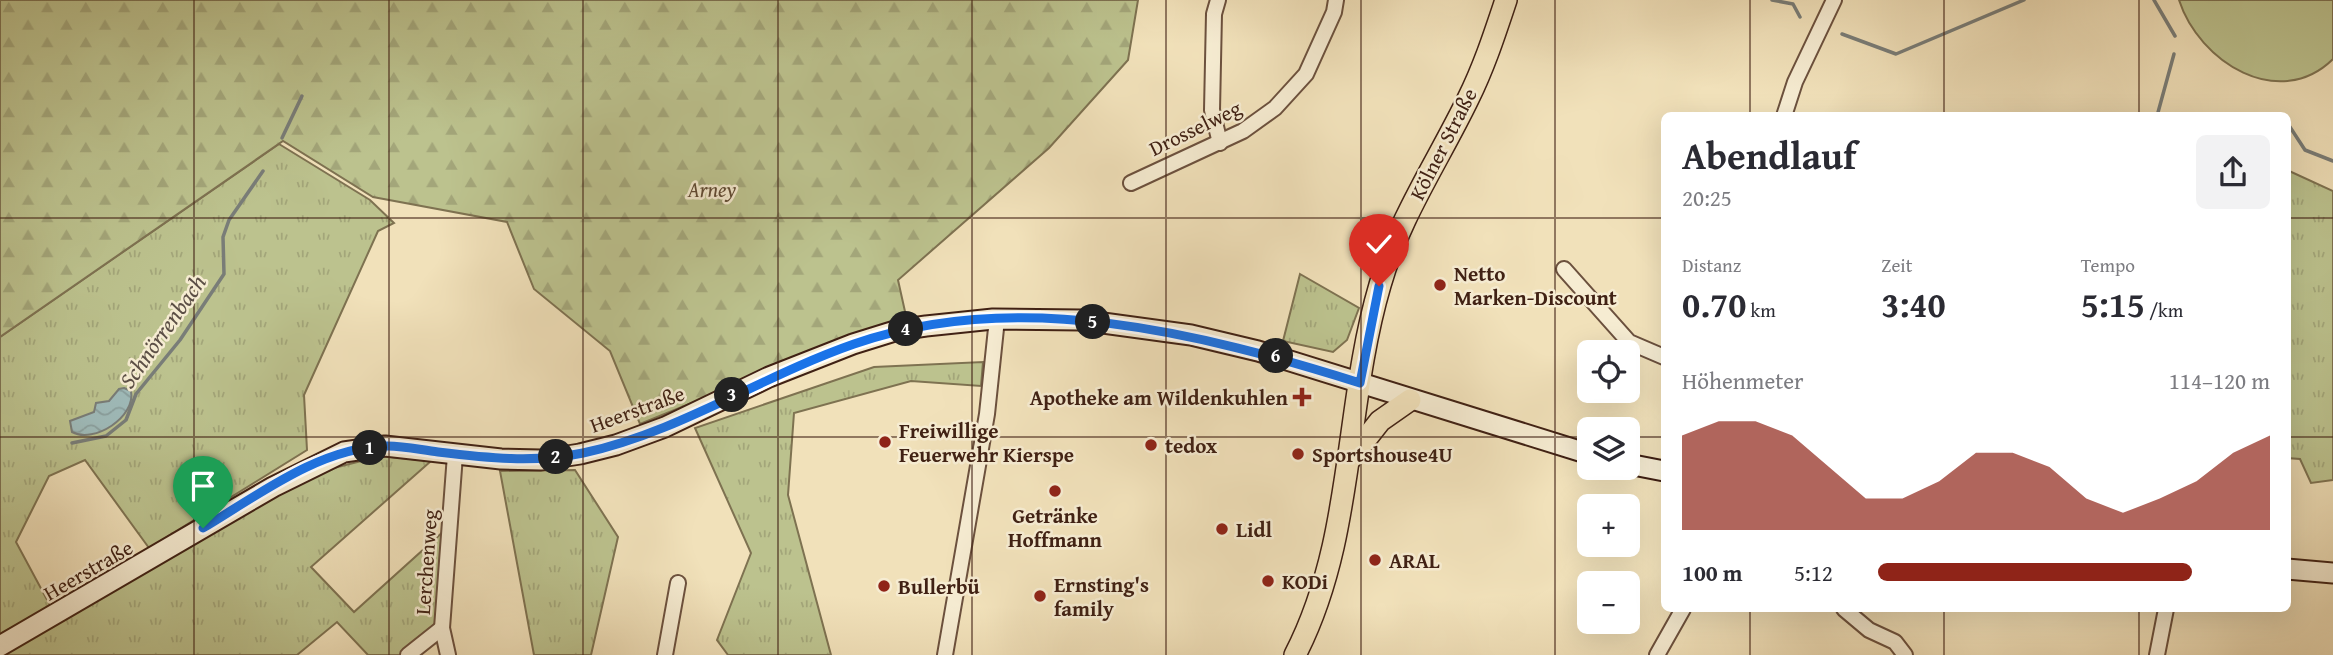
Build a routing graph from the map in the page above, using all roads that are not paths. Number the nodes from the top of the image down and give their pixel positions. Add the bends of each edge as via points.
1 (1218, 0) edge
2 (1336, 0) edge
3 (1506, 0) edge
4 (1834, 0) edge
5 (1785, 112) edge
6 (1220, 143) junction
7 (1131, 183) dead end
8 (1564, 269) dead end
9 (997, 320) junction
10 (1661, 356) edge
11 (1360, 383) junction
12 (1410, 400) junction
13 (1577, 450) edge
14 (455, 454) junction
15 (1349, 461) junction
16 (1640, 466) edge
17 (1661, 470) edge
18 (2291, 569) edge
19 (2333, 573) edge
20 (678, 583) dead end
21 (1681, 612) edge
22 (1848, 612) edge
23 (2165, 612) edge
24 (442, 628) junction
25 (0, 646) edge
26 (408, 655) edge
27 (448, 655) edge
28 (665, 655) edge
29 (945, 655) edge
30 (1295, 655) edge
31 (1657, 655) edge
32 (1905, 655) edge
33 (2157, 655) edge

1 - 6 street via 1212,110
2 - 6 street, Drosselweg via 1335,12 1306,74 1275,108
3 - 11 main road, Kölner Straße via 1469,97 1393,245 1379,286
4 - 5 street
6 - 7 street, Drosselweg
8 - 10 street via 1629,342
9 - 11 main road, Heerstraße via 1081,320 1191,335
9 - 14 main road, Heerstraße via 898,330 853,344 616,445 541,460
9 - 29 street via 987,414
11 - 12 main road, Heerstraße
11 - 15 main road, Kölner Straße
12 - 13 main road, Heerstraße
12 - 15 main road via 1380,421
14 - 24 street, Lerchenweg
14 - 25 main road, Heerstraße via 385,446 344,452 273,487
15 - 30 main road, Kölner Straße via 1330,562
16 - 17 main road
18 - 19 main road
20 - 28 street
21 - 31 street
22 - 32 street via 1869,630 1895,642
23 - 33 street
24 - 26 street, Lerchenweg
24 - 27 street

